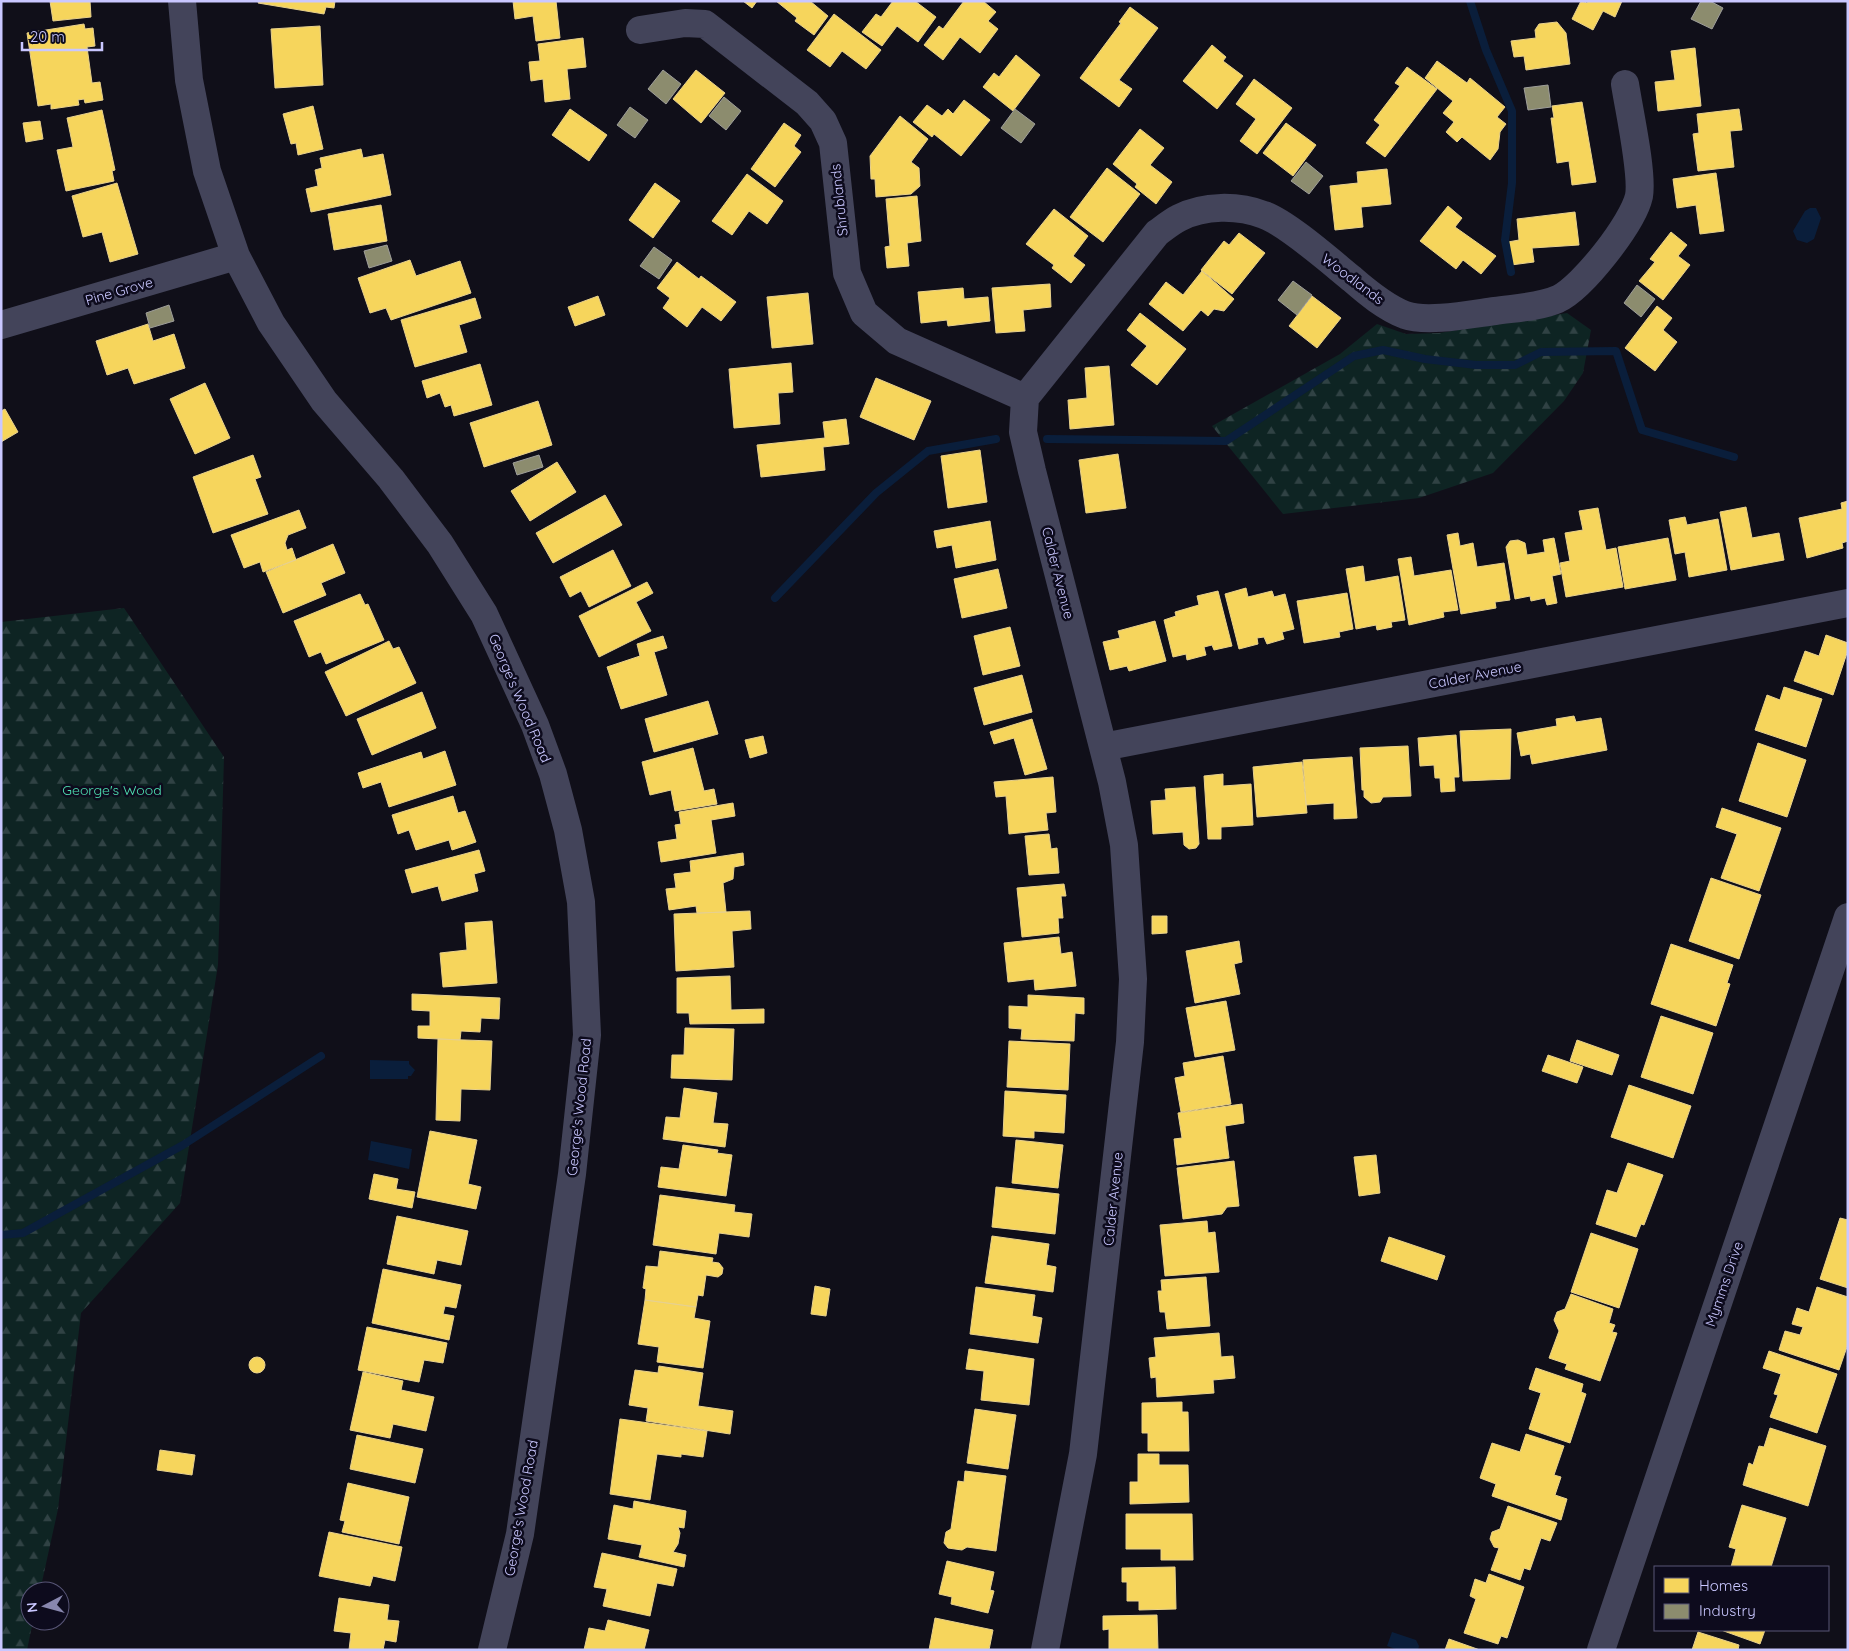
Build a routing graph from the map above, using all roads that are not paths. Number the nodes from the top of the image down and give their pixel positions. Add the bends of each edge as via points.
1 (182, 1) edge
2 (640, 30) dead end
3 (1625, 84) dead end
4 (236, 256) junction
5 (1, 325) edge
6 (1025, 398) junction
7 (1848, 603) edge
8 (1102, 748) junction
9 (1848, 918) edge
10 (492, 1650) edge
11 (1045, 1650) edge
12 (1601, 1650) edge

1 - 4 street, George's Wood Road via 188,80 207,171
2 - 6 street, Shrublands via 685,22 705,24 807,103 823,120 833,143 847,273 864,314 896,340
3 - 6 street, Woodlands via 1639,196 1628,222 1585,278 1559,298 1542,304 1444,318 1406,316 1375,298 1301,239 1265,215 1239,209 1211,208 1179,218 1157,232
4 - 5 street, Pine Grove
4 - 10 street, George's Wood Road via 271,323 324,401 391,479 440,544 484,614 535,725 568,830 581,902 587,1035 572,1174 520,1534
6 - 8 street, Calder Avenue via 1024,432 1032,471
7 - 8 street, Calder Avenue
8 - 11 street, Calder Avenue via 1124,845 1133,979 1130,1042 1083,1454
9 - 12 street, Mymms Drive

